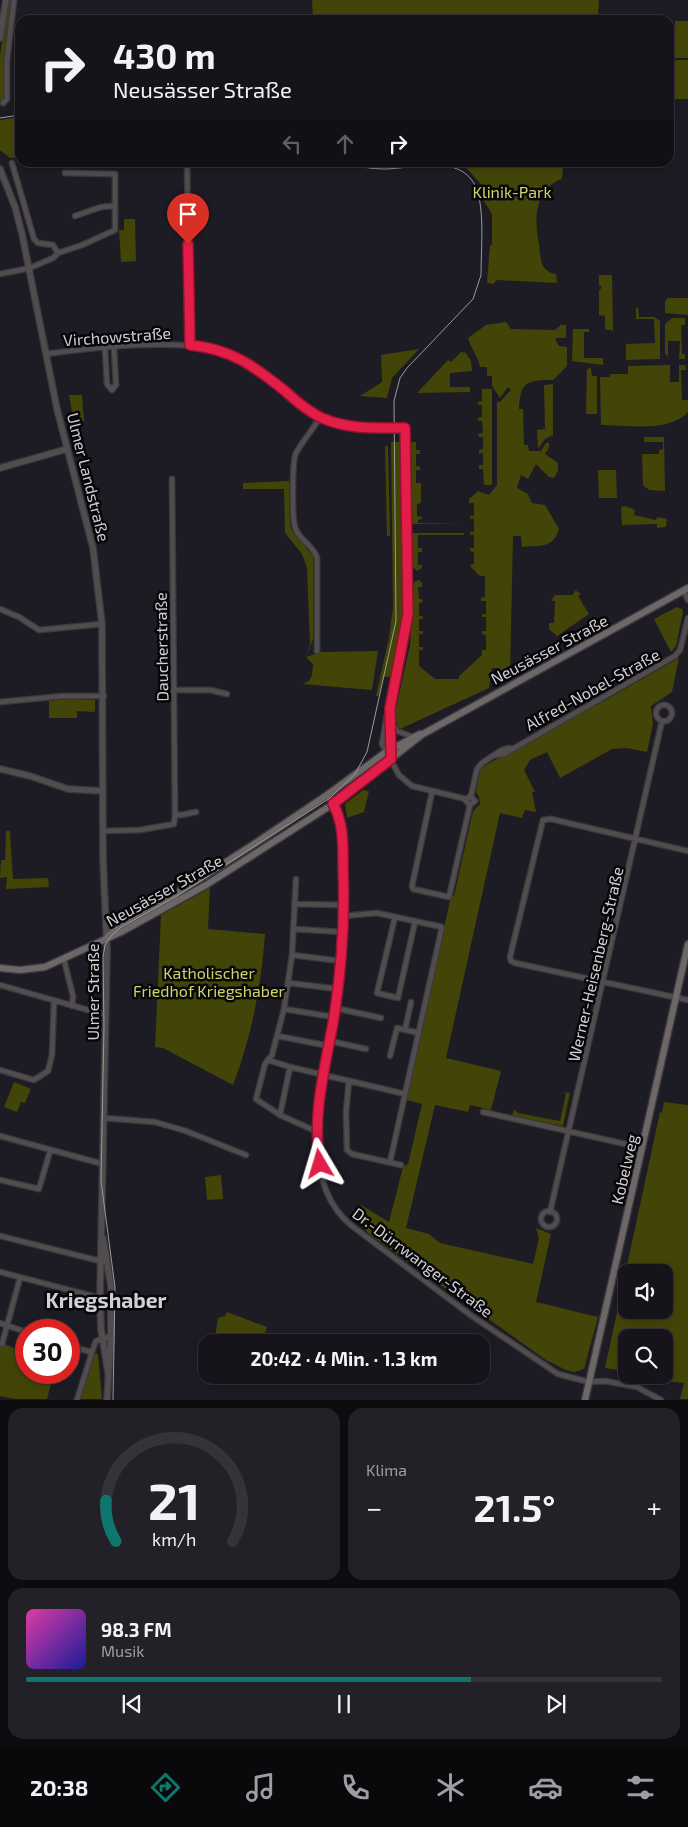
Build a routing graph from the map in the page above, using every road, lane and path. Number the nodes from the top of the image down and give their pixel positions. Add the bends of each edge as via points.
1 (6, 0) edge
2 (14, 0) edge
3 (0, 38) edge
4 (3, 103) dead end
5 (12, 163) dead end
6 (187, 167) edge
7 (0, 169) edge
8 (65, 173) dead end
9 (114, 206) junction
10 (75, 216) dead end
11 (58, 252) junction
12 (30, 268) junction
13 (0, 274) edge
14 (190, 345) junction
15 (114, 348) junction
16 (105, 349) junction
17 (46, 354) junction
18 (320, 417) junction
19 (67, 449) junction
20 (0, 468) edge
21 (172, 479) dead end
22 (686, 590) edge
23 (688, 600) edge
24 (0, 607) edge
25 (688, 618) edge
26 (102, 624) junction
27 (317, 651) dead end
28 (173, 690) junction
29 (227, 694) dead end
30 (104, 696) junction
31 (0, 702) edge
32 (390, 708) junction
33 (389, 716) junction
34 (662, 721) dead end
35 (423, 734) junction
36 (413, 737) junction
37 (388, 751) junction
38 (391, 759) junction
39 (0, 769) edge
40 (103, 791) junction
41 (432, 792) junction
42 (327, 795) junction
43 (471, 796) junction
44 (466, 799) junction
45 (333, 804) junction
46 (470, 805) junction
47 (196, 812) dead end
48 (176, 814) junction
49 (103, 831) junction
50 (636, 838) junction
51 (688, 851) edge
52 (296, 879) dead end
53 (294, 904) junction
54 (344, 905) junction
55 (344, 916) junction
56 (395, 917) junction
57 (415, 922) junction
58 (293, 929) junction
59 (343, 932) junction
60 (106, 939) junction
61 (688, 944) edge
62 (292, 955) junction
63 (64, 960) junction
64 (341, 961) junction
65 (0, 968) edge
66 (289, 982) junction
67 (603, 983) junction
68 (0, 985) edge
69 (338, 989) junction
70 (676, 998) junction
71 (688, 1000) edge
72 (54, 1001) junction
73 (411, 1002) dead end
74 (72, 1006) junction
75 (335, 1008) junction
76 (284, 1009) junction
77 (106, 1015) junction
78 (334, 1017) junction
79 (382, 1018) dead end
80 (405, 1030) junction
81 (419, 1033) junction
82 (278, 1036) junction
83 (329, 1044) junction
84 (366, 1049) dead end
85 (390, 1056) dead end
86 (268, 1060) junction
87 (290, 1067) junction
88 (0, 1070) edge
89 (323, 1075) junction
90 (349, 1081) junction
91 (405, 1094) junction
92 (483, 1112) dead end
93 (280, 1115) junction
94 (104, 1118) junction
95 (317, 1129) junction
96 (569, 1132) junction
97 (0, 1136) edge
98 (643, 1148) junction
99 (50, 1151) junction
100 (246, 1155) dead end
101 (390, 1162) junction
102 (103, 1164) junction
103 (401, 1165) dead end
104 (0, 1180) edge
105 (550, 1212) dead end
106 (102, 1228) junction
107 (0, 1236) edge
108 (100, 1262) junction
109 (108, 1262) junction
110 (0, 1272) edge
111 (20, 1278) junction
112 (100, 1298) junction
113 (0, 1324) edge
114 (7, 1326) junction
115 (15, 1329) edge
116 (111, 1336) junction
117 (102, 1339) junction
118 (2, 1344) dead end
119 (80, 1349) edge
120 (91, 1352) junction
121 (108, 1372) junction
122 (589, 1382) junction
123 (77, 1400) edge
124 (107, 1400) edge
125 (585, 1400) edge
126 (661, 1400) edge

1 - 3 street
2 - 4 street via 6,99
5 - 11 street via 34,239 38,243 53,245
6 - 14 street
7 - 12 street, Ulmer Landstraße via 16,207
8 - 9 street via 115,174
9 - 10 street
9 - 11 street via 115,230
11 - 12 street via 53,258
12 - 13 street
12 - 17 street, Ulmer Landstraße
14 - 15 street, Virchowstraße
14 - 18 street, Virchowstraße via 238,356
15 - 16 street, Virchowstraße
15 - 16 street via 116,385 112,390 107,384
16 - 17 street, Virchowstraße
17 - 19 street, Ulmer Landstraße
18 - 27 street via 295,455 293,481 294,525 317,558
18 - 32 street, Virchowstraße via 366,429 405,428 408,614
19 - 20 street
19 - 26 street, Ulmer Landstraße via 92,548
21 - 28 street, Daucherstraße
22 - 23 street
22 - 35 main road, Neusässer Straße
24 - 26 street via 39,630
25 - 43 street, Alfred-Nobel-Straße via 679,654 482,763 477,769
26 - 30 street, Ulmer Landstraße
28 - 29 street via 210,690
28 - 48 street, Daucherstraße
30 - 31 street
30 - 40 street, Ulmer Straße
32 - 33 street
32 - 37 street via 382,740
33 - 36 street via 397,731
33 - 37 street
34 - 50 street, Werner-Heisenberg-Straße
35 - 36 main road, Neusässer Straße
35 - 38 main road, Neusässer Straße
36 - 37 main road, Neusässer Straße
37 - 38 street
37 - 42 main road, Neusässer Straße
38 - 41 street via 407,783
38 - 45 main road, Neusässer Straße
39 - 40 street via 68,789
40 - 49 street, Ulmer Straße
41 - 44 street
41 - 46 street via 412,886 416,890 449,897
42 - 45 street, Dr.-Dürrwanger-Straße
42 - 60 main road, Neusässer Straße via 201,878 119,925
43 - 44 street
43 - 46 street, Alfred-Nobel-Straße via 475,801
44 - 46 street
45 - 54 street, Dr.-Dürrwanger-Straße via 341,826
45 - 60 main road, Neusässer Straße via 206,885
47 - 48 street
48 - 49 street via 174,824 140,830
49 - 60 street, Ulmer Straße
50 - 51 street
50 - 67 street, Werner-Heisenberg-Straße
50 - 67 street via 546,819 541,822 530,870 511,961
52 - 53 street
53 - 54 street
53 - 58 street
54 - 55 street, Dr.-Dürrwanger-Straße
55 - 56 street via 377,912
55 - 59 street, Dr.-Dürrwanger-Straße
56 - 57 street
56 - 57 street via 378,993 398,998
57 - 81 street via 442,927
58 - 59 street
58 - 62 street
59 - 64 street, Dr.-Dürrwanger-Straße
60 - 63 main road
60 - 77 street, Ulmer Straße
61 - 70 main road, Kobelweg
62 - 64 street
62 - 66 street
63 - 65 main road via 45,967
63 - 74 street via 73,996
64 - 69 street, Dr.-Dürrwanger-Straße
66 - 69 street
66 - 76 street
67 - 70 street
67 - 96 street, Werner-Heisenberg-Straße
68 - 72 street
69 - 75 street, Dr.-Dürrwanger-Straße
70 - 71 street
70 - 98 main road, Kobelweg
72 - 74 street
72 - 88 street via 50,1064 46,1074 34,1080
73 - 80 street
74 - 77 street
75 - 78 street, Dr.-Dürrwanger-Straße
75 - 79 street
76 - 78 street
76 - 82 street
77 - 94 street, Ulmer Straße
78 - 83 street, Dr.-Dürrwanger-Straße
80 - 81 street
80 - 85 street via 397,1028
81 - 91 street
82 - 83 street
82 - 86 street
83 - 84 street
83 - 89 street, Dr.-Dürrwanger-Straße
86 - 87 street
86 - 93 street via 256,1101
87 - 89 street
87 - 93 street
89 - 90 street
89 - 95 street, Dr.-Dürrwanger-Straße
90 - 91 street
90 - 101 street via 347,1150 352,1154
91 - 101 street
92 - 96 street
93 - 95 street
94 - 100 street via 155,1122
94 - 102 street, Ulmer Straße
95 - 122 street, Dr.-Dürrwanger-Straße via 324,1180 345,1220 541,1364 558,1374
96 - 98 street
96 - 105 street, Werner-Heisenberg-Straße
97 - 99 street
98 - 122 main road, Kobelweg
99 - 102 street
99 - 104 street via 39,1189
101 - 103 street
102 - 106 street, Ulmer Straße
106 - 108 street, Ulmer Straße
106 - 109 street, Ulmer Straße
107 - 108 street
108 - 109 street
108 - 112 street, Ulmer Straße
109 - 116 street, Ulmer Straße
110 - 111 street
111 - 112 street
111 - 114 street
112 - 117 street, Ulmer Straße
113 - 114 street
114 - 115 street
114 - 118 street
116 - 117 street
116 - 121 street, Ulmer Straße
117 - 120 street via 96,1341
117 - 121 street, Ulmer Straße
119 - 120 street
120 - 123 street
121 - 124 street, Ulmer Straße
122 - 125 main road, Kobelweg
122 - 126 street, Dr.-Dürrwanger-Straße via 605,1381 637,1387

